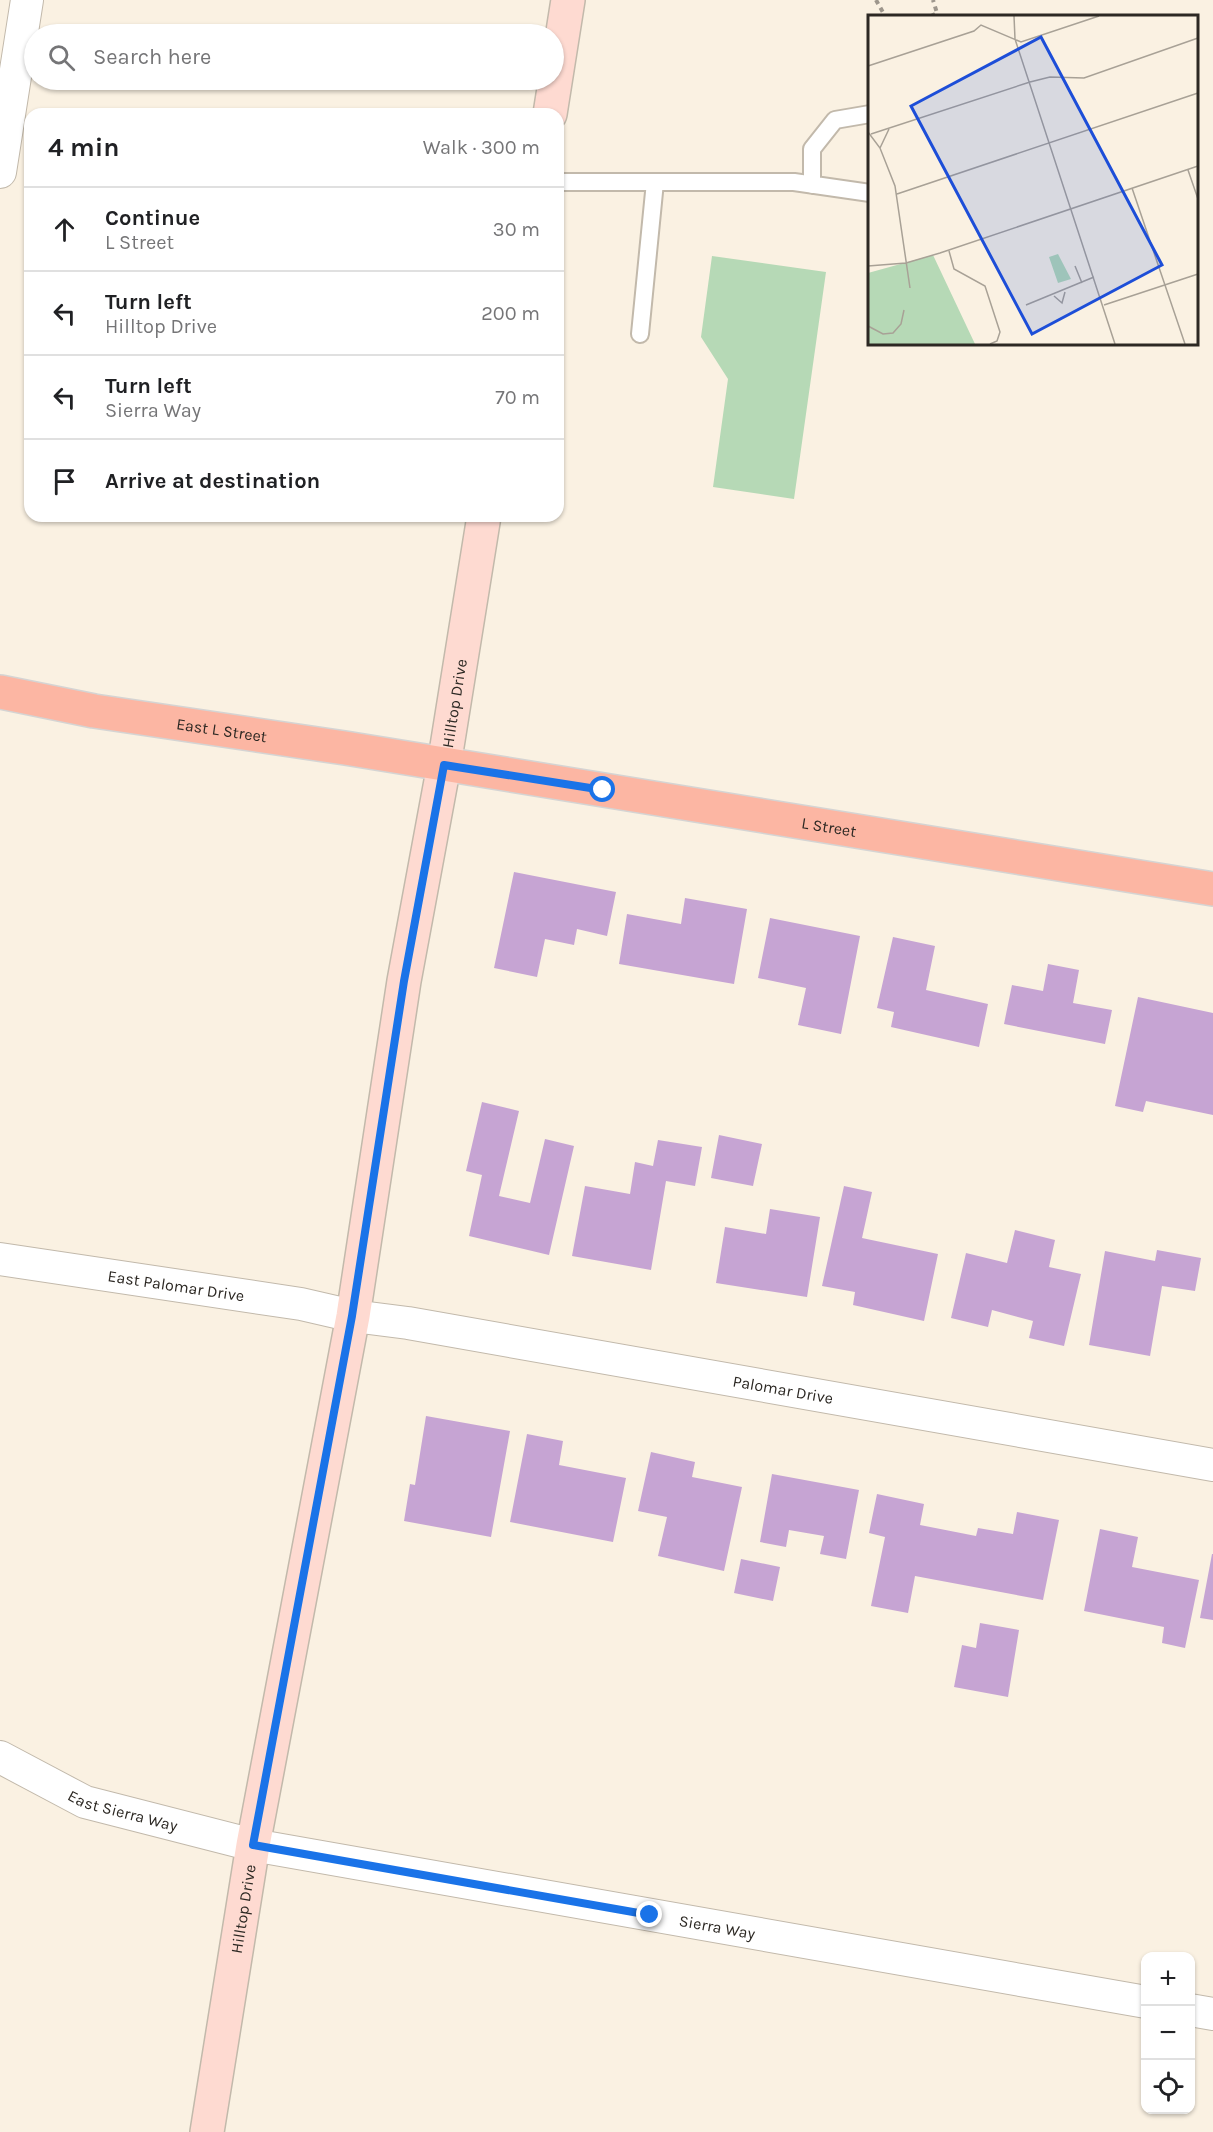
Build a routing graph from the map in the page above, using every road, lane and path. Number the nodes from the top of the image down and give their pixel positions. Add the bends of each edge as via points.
1 (27, 0) edge
2 (568, 0) edge
3 (876, 0) edge
4 (933, 0) edge
5 (884, 15) edge
6 (934, 15) edge
7 (564, 25) edge
8 (554, 90) edge
9 (551, 108) edge
10 (868, 114) edge
11 (0, 172) edge
12 (564, 182) edge
13 (655, 182) junction
14 (813, 185) junction
15 (868, 193) edge
16 (640, 334) dead end
17 (483, 522) edge
18 (0, 692) edge
19 (444, 765) junction
20 (1213, 889) edge
21 (0, 1259) edge
22 (352, 1316) junction
23 (1213, 1465) edge
24 (0, 1757) edge
25 (253, 1845) junction
26 (1141, 2001) edge
27 (1195, 2011) edge
28 (1213, 2014) edge
29 (207, 2132) edge

1 - 11 street
2 - 7 main road
3 - 5 path
4 - 6 path via 937,13
8 - 9 main road
10 - 14 lane via 835,120 812,149
12 - 13 lane
13 - 14 lane
13 - 16 lane
14 - 15 lane
17 - 19 main road, Hilltop Drive
18 - 19 main road, East L Street via 94,711
19 - 20 main road, L Street
19 - 22 main road, Hilltop Drive via 404,981
21 - 22 street, East Palomar Drive via 301,1304
22 - 23 street, Palomar Drive via 419,1324
22 - 25 main road, Hilltop Drive
24 - 25 street, East Sierra Way via 85,1802
25 - 26 street, Sierra Way
25 - 29 main road, Hilltop Drive
27 - 28 street

